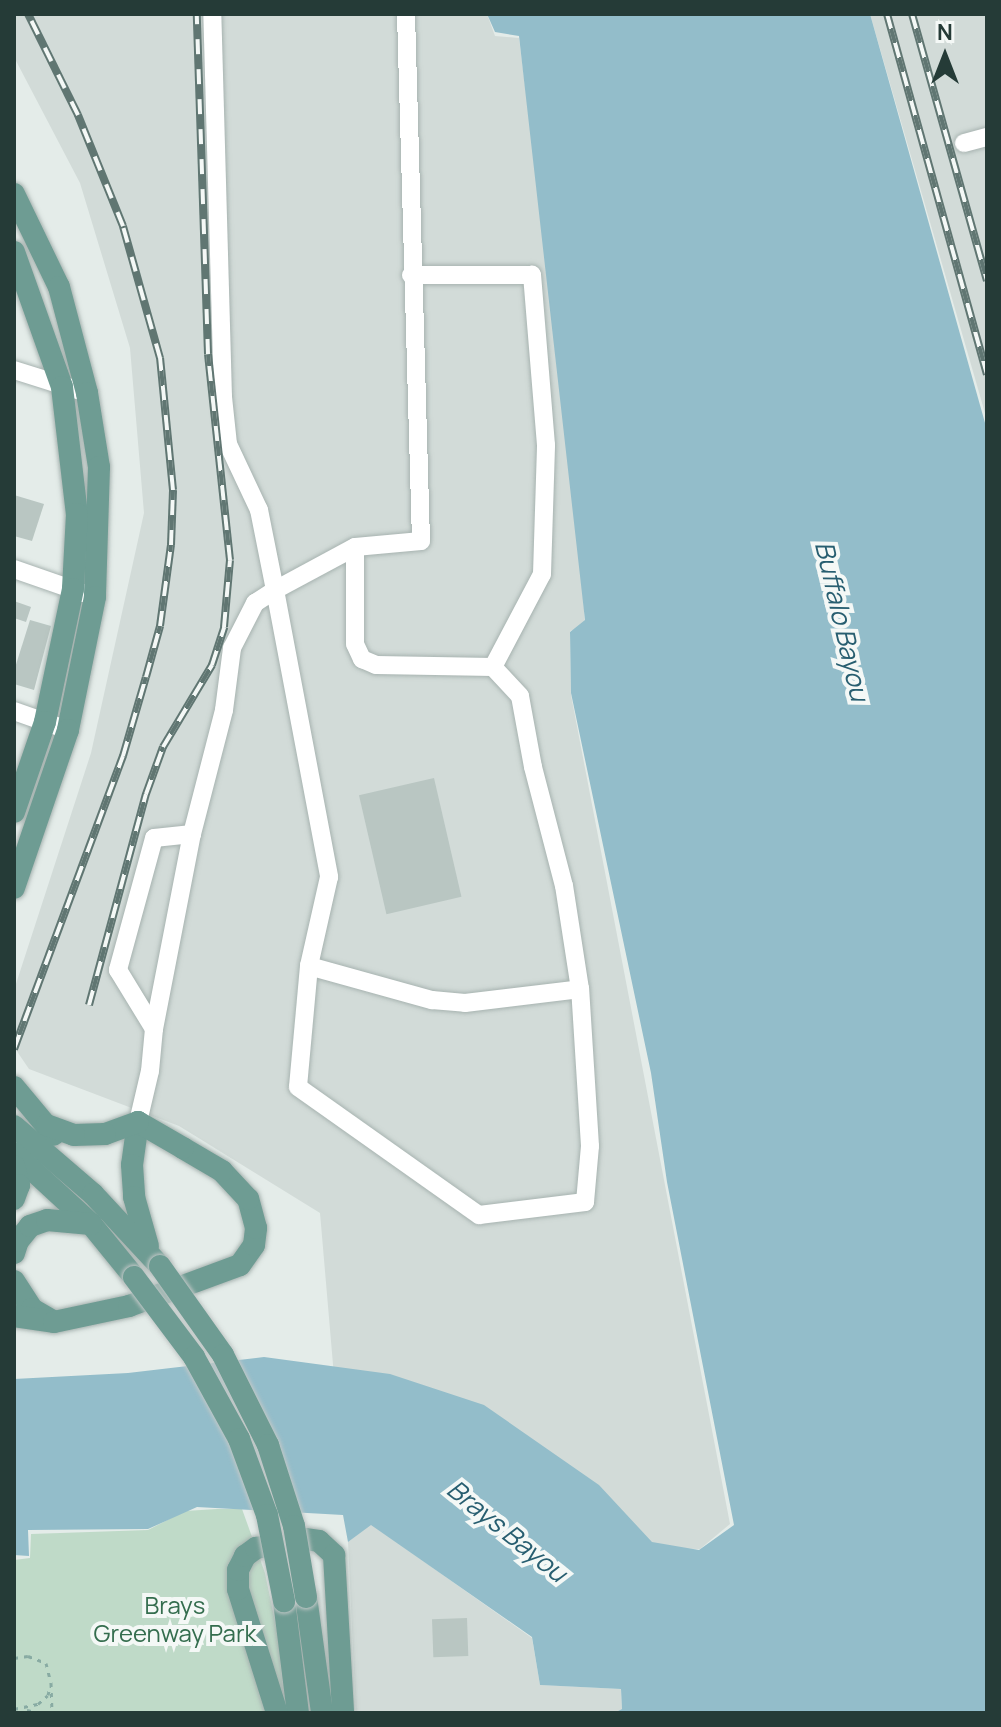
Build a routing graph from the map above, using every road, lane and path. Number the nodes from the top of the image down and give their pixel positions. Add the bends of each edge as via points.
1 (212, 14) edge
2 (406, 14) edge
3 (987, 137) edge
4 (964, 143) dead end
5 (14, 194) edge
6 (14, 252) edge
7 (411, 275) junction
8 (14, 370) edge
9 (62, 387) junction
10 (87, 393) junction
11 (355, 547) junction
12 (14, 569) edge
13 (73, 589) junction
14 (275, 590) junction
15 (95, 597) junction
16 (493, 667) junction
17 (14, 711) edge
18 (45, 722) junction
19 (68, 730) junction
20 (14, 812) edge
21 (192, 834) junction
22 (21, 847) edge
23 (14, 888) edge
24 (309, 966) junction
25 (580, 989) junction
26 (154, 1029) junction
27 (14, 1087) edge
28 (138, 1122) junction
29 (47, 1125) junction
30 (14, 1126) edge
31 (14, 1153) edge
32 (14, 1166) edge
33 (93, 1194) junction
34 (14, 1199) edge
35 (91, 1224) junction
36 (14, 1253) edge
37 (154, 1258) junction
38 (14, 1281) edge
39 (14, 1316) edge
40 (54, 1322) junction
41 (295, 1599) junction
42 (14, 1658) edge
43 (51, 1683) junction
44 (14, 1709) edge
45 (23, 1709) junction
46 (40, 1713) edge
47 (52, 1713) edge
48 (277, 1713) edge
49 (298, 1713) edge
50 (322, 1713) edge
51 (343, 1713) edge

1 - 14 street via 228,444 259,510
2 - 7 street
3 - 4 street
5 - 10 main road via 59,287
6 - 9 main road
7 - 11 street via 421,541
7 - 16 street via 532,275 546,445 542,574
8 - 9 street
9 - 10 street
9 - 13 main road via 77,514
10 - 15 main road via 99,467
11 - 14 street
11 - 16 street via 355,644 362,659 376,665
12 - 13 street
13 - 15 street
13 - 18 main road
14 - 21 street via 255,603 232,648 224,710
14 - 24 street via 329,877
15 - 19 main road
16 - 25 street via 520,696 564,886
17 - 18 street
18 - 19 street
18 - 20 main road
19 - 22 main road
21 - 26 street
21 - 26 street via 154,838 118,970
22 - 23 main road
24 - 25 street via 432,1000 465,1003
24 - 25 street via 298,1087 479,1215 585,1202 590,1146
26 - 28 street
27 - 29 main road
28 - 29 main road via 105,1134 74,1135
28 - 37 main road via 134,1197
28 - 40 main road via 222,1171 248,1199 256,1228 254,1245 240,1265 199,1283 129,1306
29 - 33 main road
30 - 33 main road
31 - 35 main road
32 - 34 main road via 19,1185
33 - 37 main road
35 - 36 main road via 47,1220 30,1226
35 - 41 main road, bridge via 194,1357 239,1439
37 - 41 main road, bridge via 223,1355 268,1445 294,1526
38 - 40 main road via 32,1309
39 - 40 main road
41 - 49 main road
41 - 50 main road
42 - 43 path via 28,1656 46,1663
43 - 45 path via 43,1700
43 - 47 path
44 - 45 path
45 - 46 path
48 - 51 main road via 238,1589 238,1570 256,1548 305,1539 319,1541 334,1555

